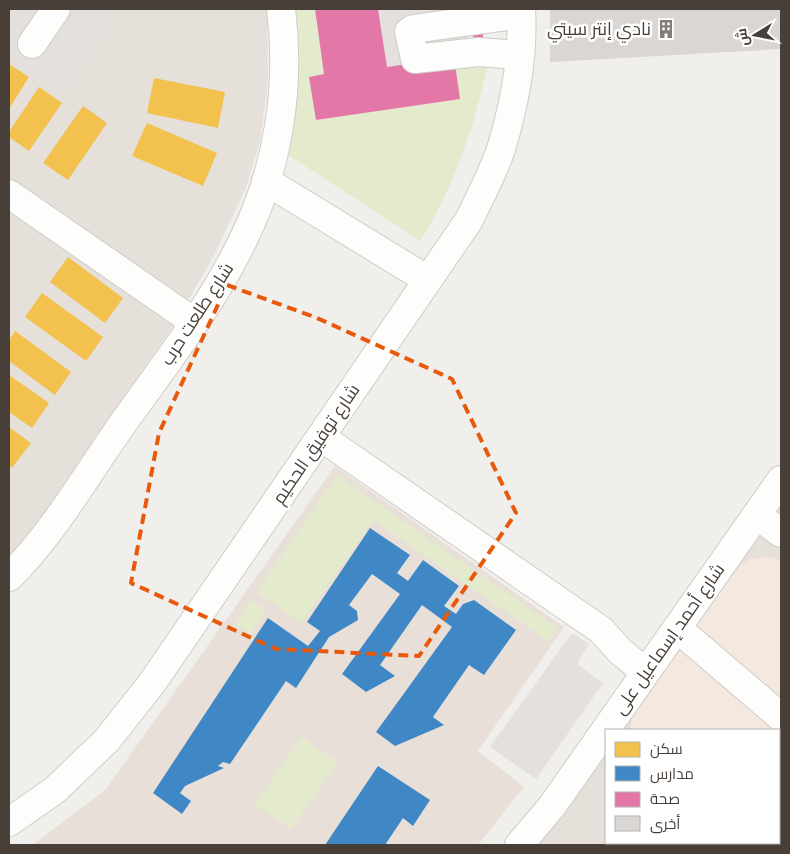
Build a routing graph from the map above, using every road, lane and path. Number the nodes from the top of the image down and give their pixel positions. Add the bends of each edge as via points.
1 (56, 9) edge
2 (281, 9) edge
3 (521, 12) edge
4 (461, 15) edge
5 (32, 44) dead end
6 (464, 53) junction
7 (519, 55) junction
8 (266, 181) junction
9 (9, 194) edge
10 (428, 280) junction
11 (194, 322) junction
12 (321, 437) junction
13 (781, 480) edge
14 (757, 515) junction
15 (781, 533) edge
16 (9, 577) edge
17 (677, 628) junction
18 (645, 672) junction
19 (781, 717) edge
20 (613, 729) edge
21 (599, 755) edge
22 (9, 822) edge
23 (519, 845) edge

1 - 5 street
2 - 8 street, شارع طلعت حرب via 284,88
3 - 4 street
3 - 7 street, شارع توفيق الحكيم
4 - 6 street
4 - 6 street via 409,32 415,59
6 - 7 street
7 - 10 street, شارع توفيق الحكيم via 500,150 470,220
8 - 10 street
8 - 11 street, شارع طلعت حرب via 243,240
9 - 11 street
10 - 12 street, شارع توفيق الحكيم
11 - 16 street, شارع طلعت حرب via 44,535
12 - 18 street via 601,630
12 - 22 street, شارع توفيق الحكيم via 152,683 107,740 54,790
13 - 14 street, شارع أحمد إسماعيل على
14 - 15 street
14 - 17 street, شارع أحمد إسماعيل على
17 - 18 street, شارع أحمد إسماعيل على
17 - 19 street
18 - 20 street, شارع أحمد إسماعيل على
21 - 23 street, شارع أحمد إسماعيل على

